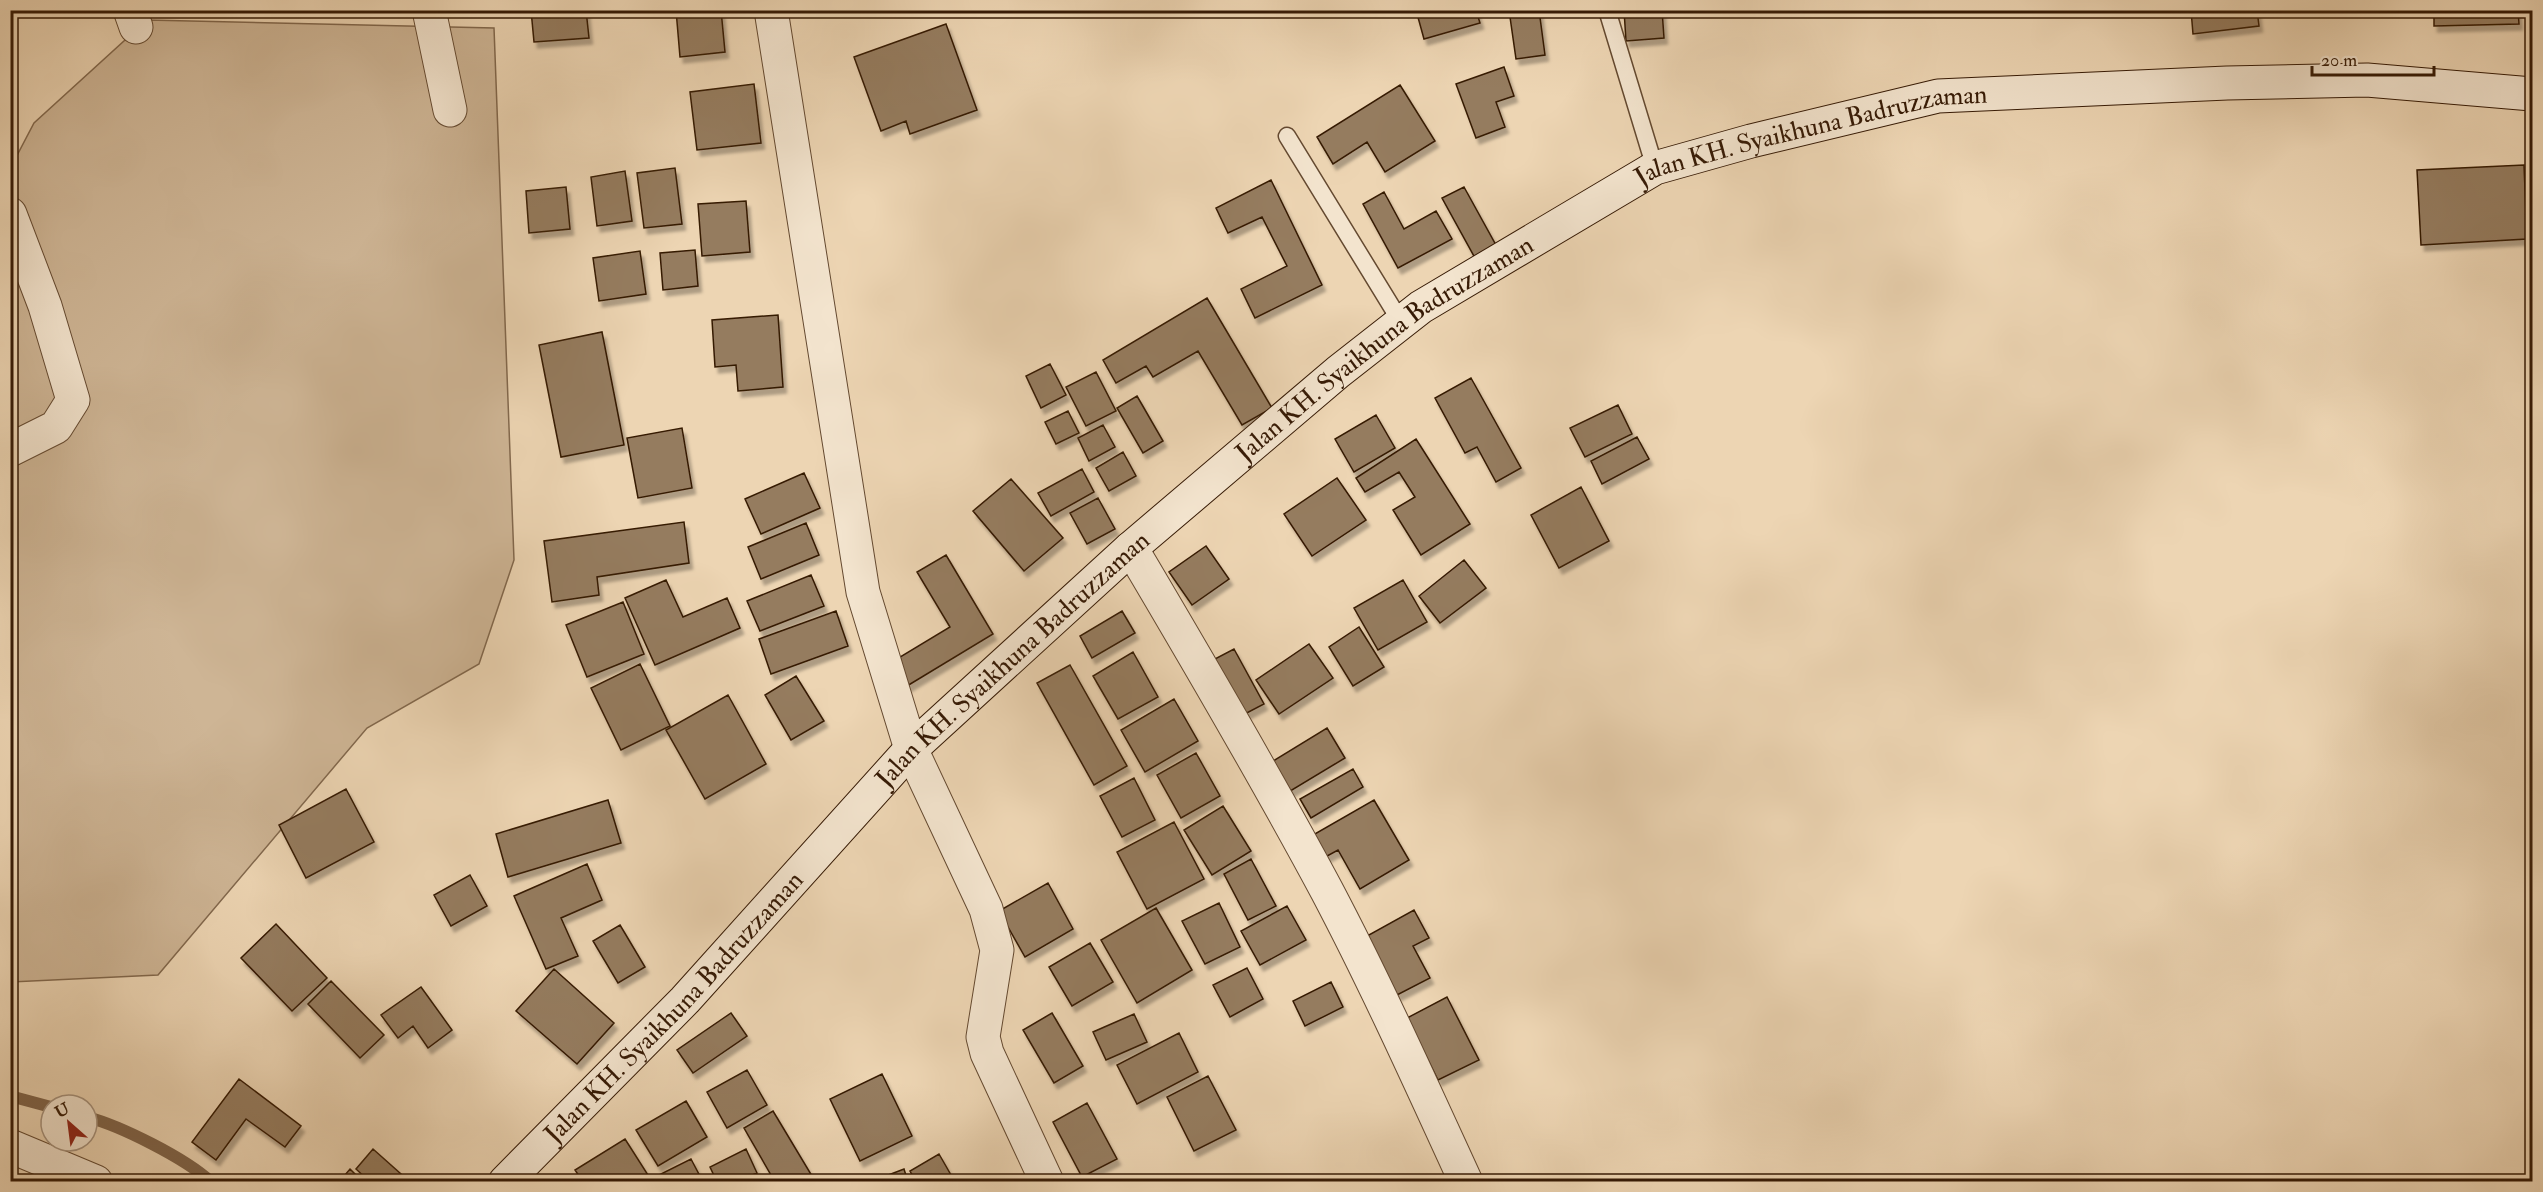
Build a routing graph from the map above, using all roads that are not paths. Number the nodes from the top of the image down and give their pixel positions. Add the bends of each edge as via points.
1 (429, 10) edge
2 (771, 10) edge
3 (1606, 10) edge
4 (2532, 94) edge
5 (450, 110) dead end
6 (1287, 136) dead end
7 (1655, 168) junction
8 (10, 214) edge
9 (1401, 322) junction
10 (10, 450) edge
11 (1131, 548) junction
12 (911, 749) junction
13 (10, 1146) edge
14 (96, 1182) edge
15 (505, 1182) edge
16 (1047, 1182) edge
17 (1466, 1182) edge

1 - 5 main road
2 - 12 main road via 863,592
3 - 7 lane
4 - 7 main road, Jalan KH. Syaikhuna Badruzzaman via 2367,80 1938,96
6 - 9 lane
7 - 9 main road, Jalan KH. Syaikhuna Badruzzaman
8 - 10 main road via 45,306 73,400 56,427
9 - 11 main road, Jalan KH. Syaikhuna Badruzzaman
11 - 12 main road, Jalan KH. Syaikhuna Badruzzaman
11 - 17 main road via 1327,891
12 - 15 main road, Jalan KH. Syaikhuna Badruzzaman via 685,999
12 - 16 main road via 986,909 997,950 983,1037
13 - 14 main road

